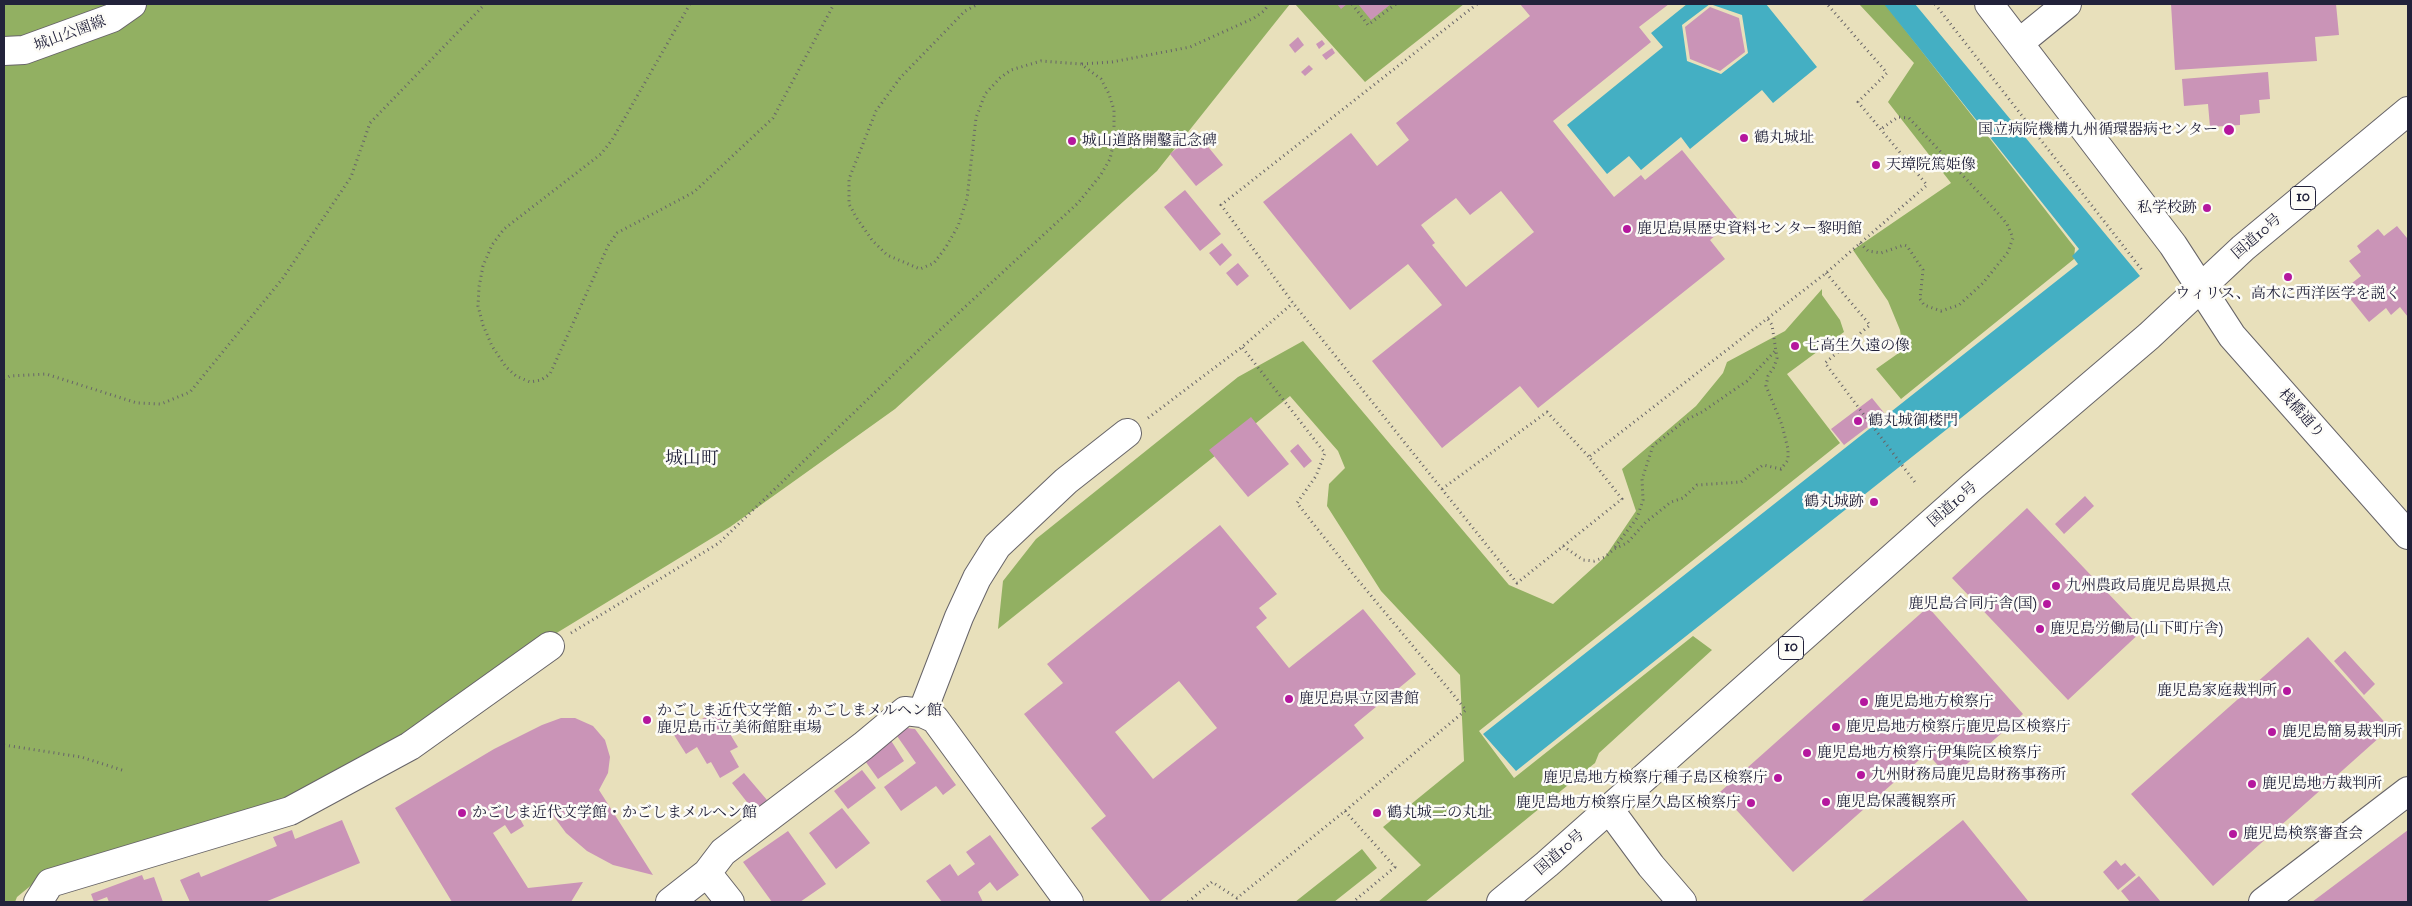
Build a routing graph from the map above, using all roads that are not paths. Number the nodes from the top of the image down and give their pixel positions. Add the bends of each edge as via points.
1 (132, 4) edge
2 (1989, 4) edge
3 (2067, 4) edge
4 (2019, 43) junction
5 (4, 51) edge
6 (2408, 111) edge
7 (2201, 288) junction
8 (1127, 433) road end
9 (2408, 535) edge
10 (550, 646) road end
11 (922, 713) junction
12 (2408, 791) edge
13 (1610, 808) junction
14 (707, 872) junction
15 (38, 902) edge
16 (670, 902) edge
17 (730, 902) edge
18 (1069, 902) edge
19 (1501, 902) edge
20 (1682, 902) edge
21 (2263, 902) edge

1 - 5 main road, 城山公園線 via 112,18 24,50
2 - 4 main road, 桟橋通り
3 - 4 main road
4 - 7 main road, 桟橋通り via 2173,245
6 - 7 main road, 国道10号 / 10 via 2242,248
7 - 9 main road, 桟橋通り via 2243,349
7 - 13 main road, 国道10号 / 10
8 - 11 main road via 1066,480 997,546 962,609
10 - 15 main road via 410,746 290,811 50,883
11 - 14 main road via 905,712 722,852
11 - 18 main road via 935,719
12 - 21 main road
13 - 19 main road, 国道10号 / 10
13 - 20 main road via 1651,866
14 - 16 main road
14 - 17 main road

